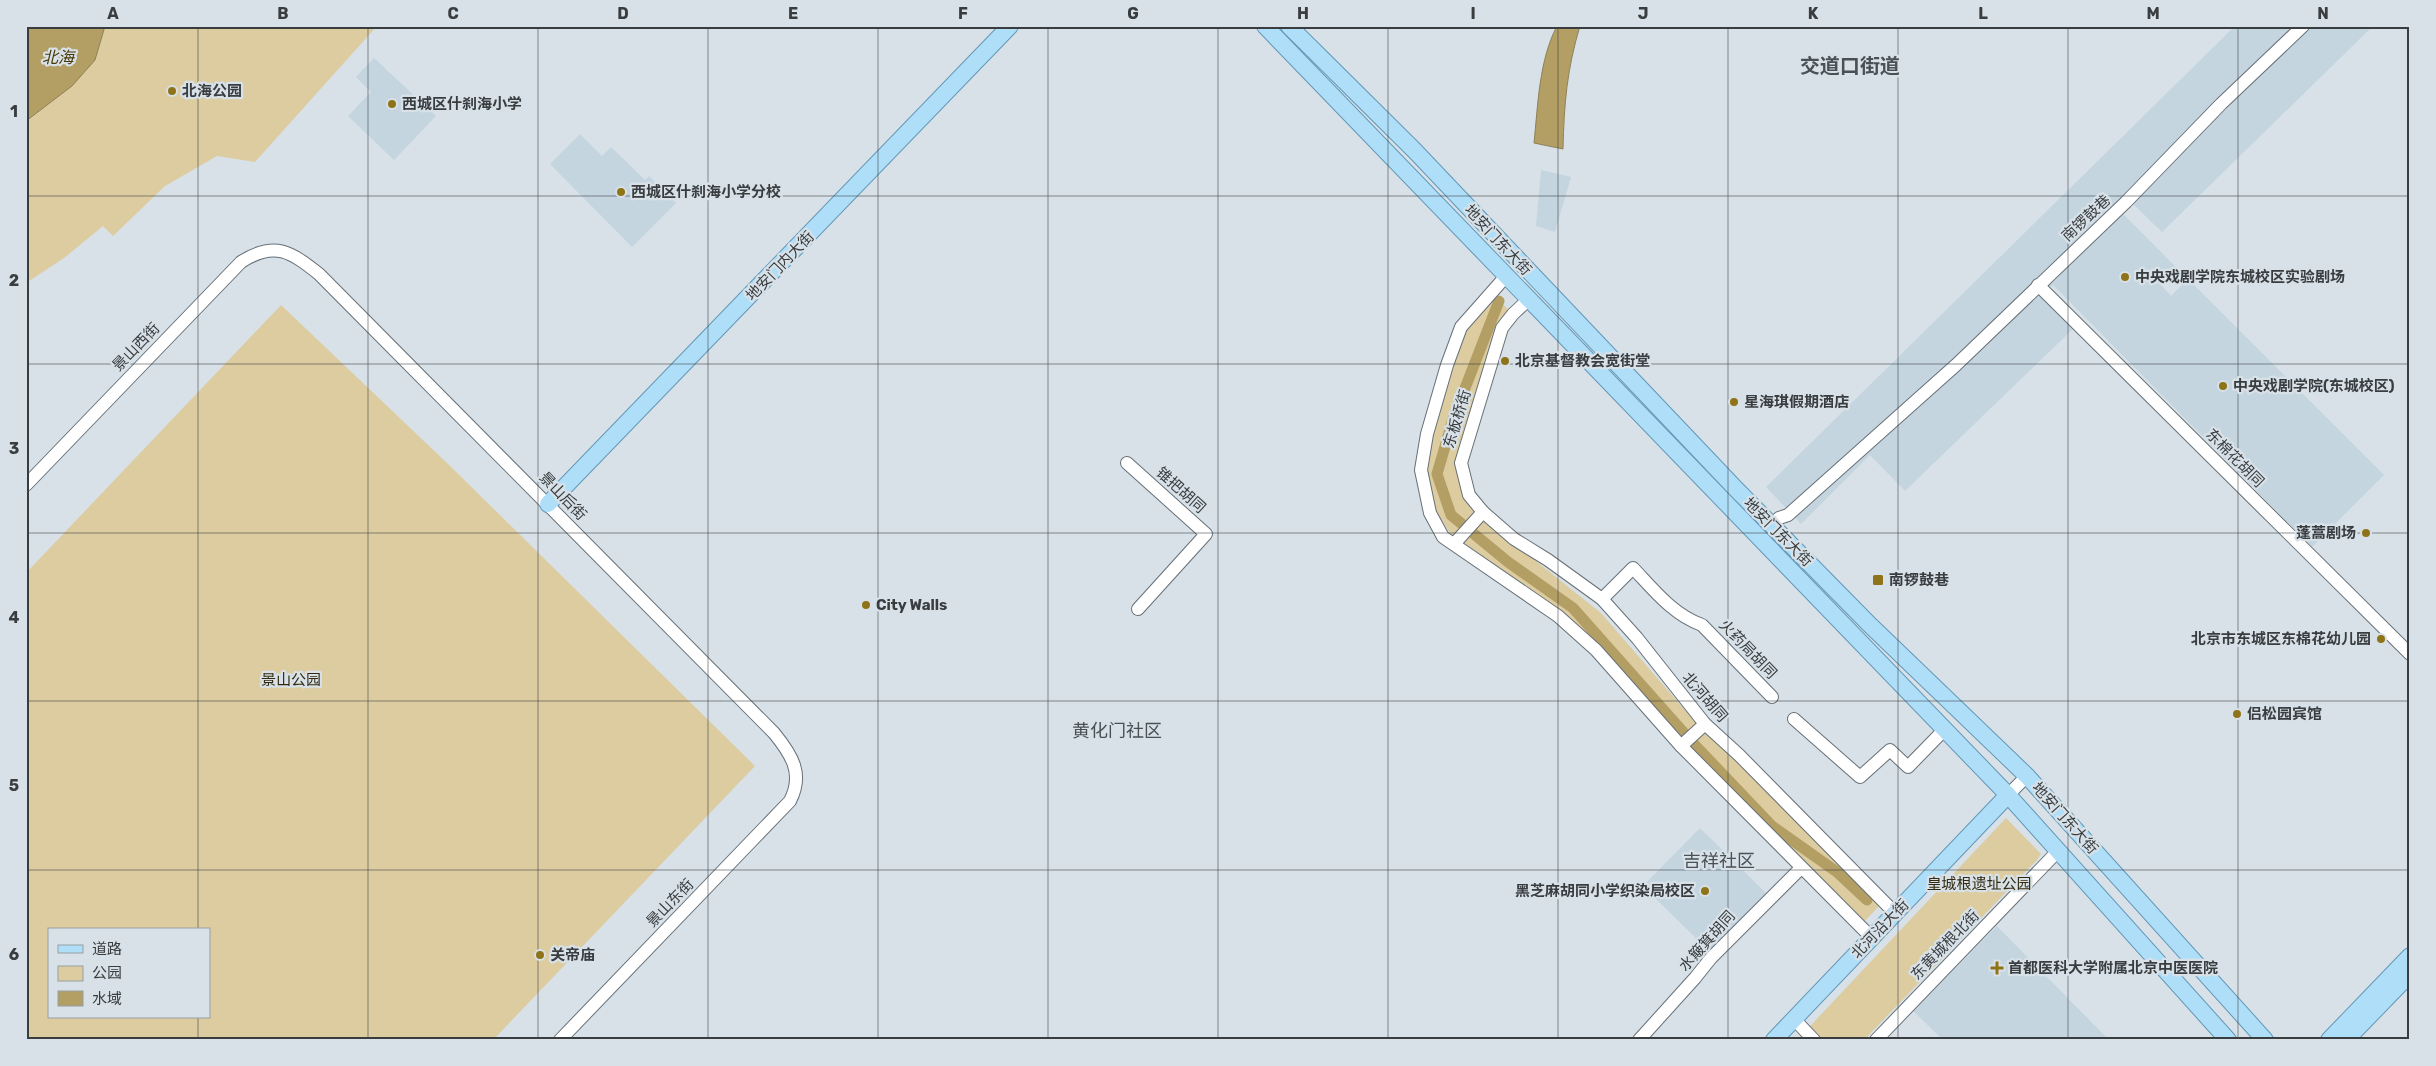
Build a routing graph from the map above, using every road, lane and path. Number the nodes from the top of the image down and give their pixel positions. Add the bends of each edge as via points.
1 (1010, 26) edge
2 (1265, 26) edge
3 (1289, 26) edge
4 (2303, 26) edge
5 (281, 250) joint
6 (1507, 275) junction
7 (2038, 285) junction
8 (1530, 299) junction
9 (1127, 463) dead end
10 (26, 485) edge
11 (548, 504) junction
12 (1483, 512) junction
13 (1772, 525) junction
14 (1454, 544) junction
15 (1602, 599) junction
16 (1138, 609) dead end
17 (2410, 654) edge
18 (1772, 697) dead end
19 (1794, 719) dead end
20 (1704, 724) junction
21 (1944, 730) junction
22 (1681, 746) junction
23 (2027, 776) junction
24 (796, 785) joint
25 (2008, 795) junction
26 (2058, 851) junction
27 (1801, 868) junction
28 (1895, 913) junction
29 (1872, 938) junction
30 (2410, 956) edge
31 (2410, 974) edge
32 (1794, 1019) junction
33 (560, 1040) edge
34 (1639, 1040) edge
35 (1774, 1040) edge
36 (1814, 1040) edge
37 (1876, 1040) edge
38 (2228, 1040) edge
39 (2265, 1040) edge
40 (2329, 1040) edge
41 (2346, 1040) edge

1 - 11 main road, 地安门内大街
2 - 6 main road, 地安门东大街
3 - 13 main road, 地安门东大街 via 1415,151
4 - 7 street, 南锣鼓巷
5 - 10 street, 景山西街 via 266,250 241,262
5 - 11 street, 景山后街 via 294,255 319,274
6 - 8 main road, 地安门东大街
6 - 14 street via 1461,327 1427,434 1420,470 1430,514 1443,537
7 - 13 street, 南锣鼓巷 via 1956,365 1788,515
7 - 17 street, 东棉花胡同
8 - 12 street, 东板桥街 via 1502,328 1461,463 1470,495
8 - 21 main road, 地安门东大街
9 - 16 street, 锥把胡同 via 1206,534
11 - 24 street, 景山后街 via 774,733 792,757
12 - 14 street
12 - 15 street, 北河胡同 via 1514,539
13 - 23 main road, 地安门东大街 via 1870,625
14 - 22 street via 1558,616 1596,650
15 - 18 street, 火药局胡同 via 1633,568 1667,604 1688,621 1702,625
15 - 20 street, 北河胡同
19 - 21 street via 1860,777 1890,750 1908,766
20 - 22 street
20 - 28 street, 北河胡同 via 1746,762
21 - 25 main road, 地安门东大街
22 - 27 street
23 - 25 street, 北河沿大街
23 - 39 main road, 地安门东大街
24 - 33 street, 景山东街 via 790,801 781,812
25 - 26 main road, 地安门东大街
25 - 28 main road, 北河沿大街
26 - 37 street, 东黄城根北街
26 - 38 main road, 地安门东大街
27 - 29 street
27 - 34 street, 水簸箕胡同 via 1711,958
28 - 29 main road, 北河沿大街
29 - 32 main road, 北河沿大街
30 - 40 main road
31 - 41 main road
32 - 35 main road, 北河沿大街
32 - 36 street

